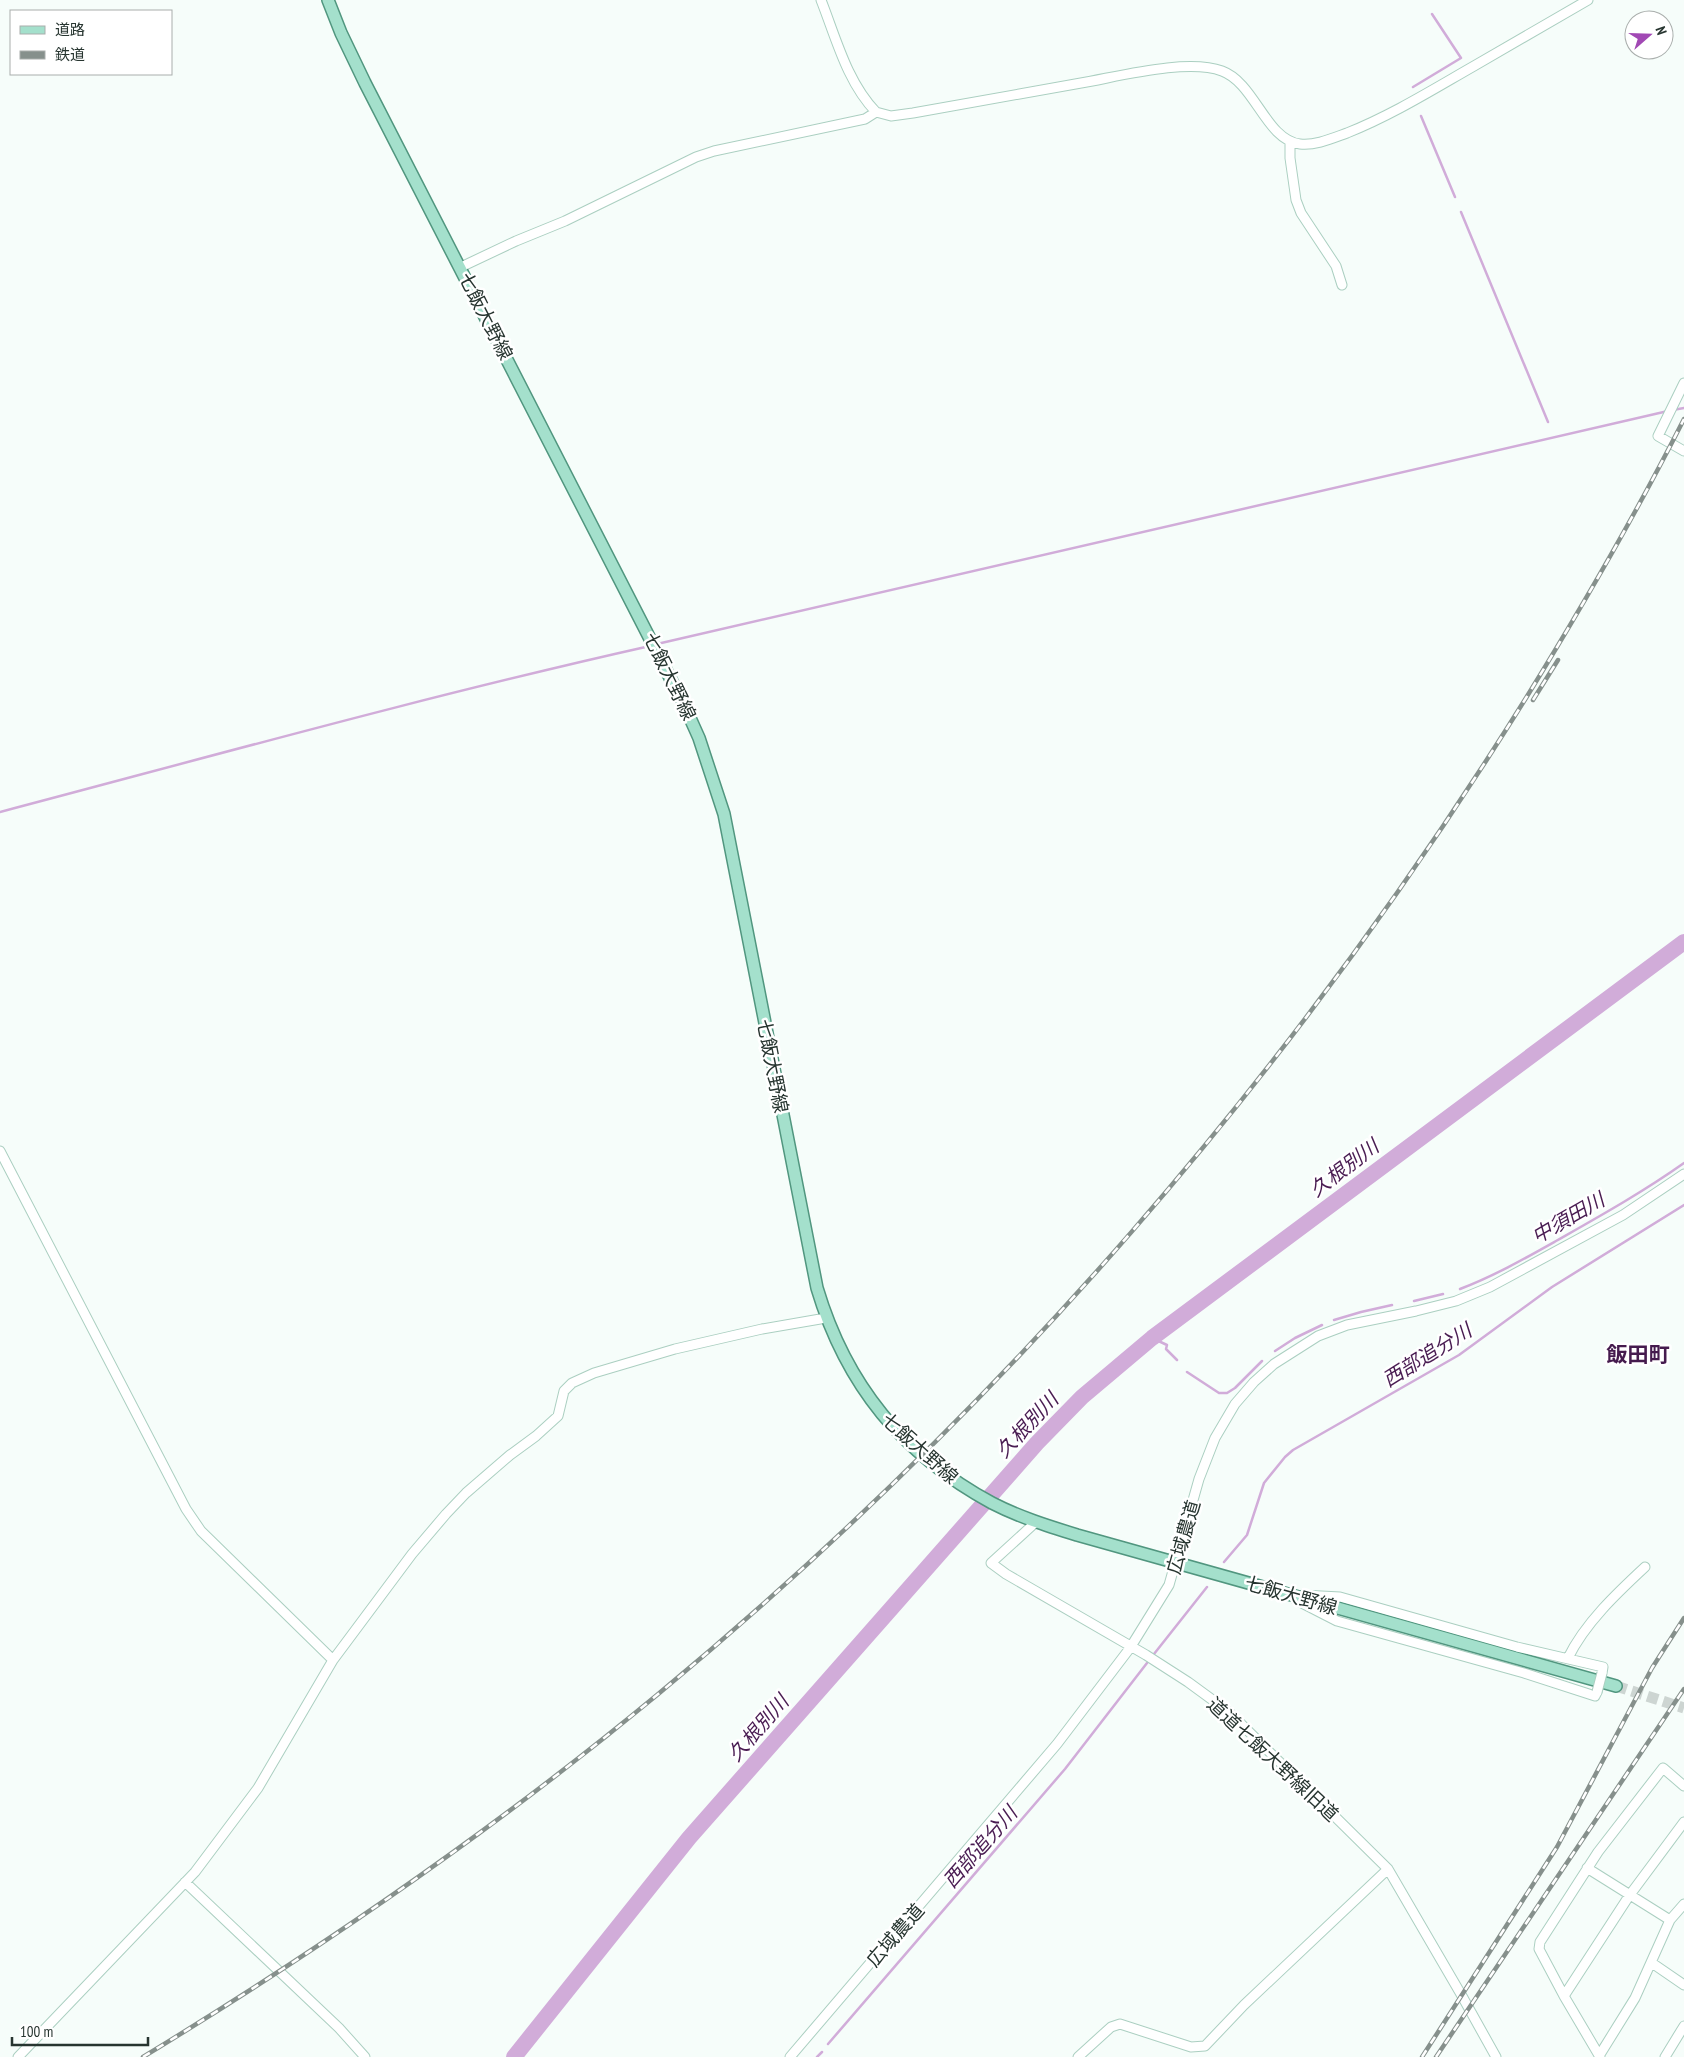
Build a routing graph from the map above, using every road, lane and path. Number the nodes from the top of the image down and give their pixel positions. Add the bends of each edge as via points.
1 (328, 0) edge
2 (821, 0) edge
3 (1588, 0) edge
4 (876, 112) junction
5 (1290, 141) junction
6 (460, 267) junction
7 (1342, 285) dead end
8 (1684, 383) edge
9 (1684, 451) edge
10 (0, 1151) edge
11 (1684, 1174) edge
12 (826, 1318) junction
13 (1031, 1520) junction
14 (1176, 1563) junction
15 (1645, 1568) dead end
16 (1283, 1593) junction
17 (1130, 1648) junction
18 (1568, 1658) junction
19 (333, 1660) junction
20 (1616, 1686) tunnel mouth
21 (1684, 1786) edge
22 (1684, 1822) edge
23 (1587, 1868) junction
24 (1388, 1869) junction
25 (185, 1882) junction
26 (1629, 1896) junction
27 (1684, 1904) edge
28 (1670, 1920) junction
29 (1652, 1963) junction
30 (1684, 1985) edge
31 (1564, 1996) junction
32 (1684, 2026) edge
33 (18, 2057) edge
34 (365, 2057) edge
35 (790, 2057) edge
36 (1078, 2057) edge
37 (1496, 2057) edge
38 (1599, 2057) edge
39 (1665, 2057) edge

1 - 6 main road, 七飯大野線 via 341,33
2 - 4 street via 852,77 864,100
3 - 5 street via 1394,113 1320,142 1300,144
4 - 5 street via 891,116 914,113 1163,69 1206,67 1233,77 1254,98 1279,134
4 - 6 street via 865,119 705,154
5 - 7 street via 1300,213 1332,260
6 - 12 main road, 七飯大野線 via 699,738 724,814 806,1241
8 - 9 street via 1658,436
10 - 19 street via 186,1510 201,1531
11 - 14 street, 広域農道 via 1623,1215 1490,1287 1448,1303 1347,1325 1318,1336 1274,1364 1235,1404 1215,1438 1199,1480
12 - 13 main road, 七飯大野線 via 839,1350 860,1386 891,1427 960,1484 993,1504
12 - 19 street via 675,1348 572,1383 564,1391 558,1416 446,1514
13 - 14 main road, 七飯大野線
13 - 17 street, 道道七飯大野線旧道 via 992,1563
14 - 16 main road, 七飯大野線
14 - 17 street, 広域農道 via 1169,1585
15 - 18 street via 1585,1631
16 - 18 street via 1340,1597 1517,1647
16 - 18 street, bridge via 1337,1621 1595,1696 1603,1667
16 - 20 main road, 七飯大野線
17 - 24 street, 道道七飯大野線旧道 via 1146,1655 1230,1712
17 - 35 street, 広域農道 via 1057,1744
19 - 25 street via 258,1788
21 - 23 street via 1663,1768
22 - 26 street
23 - 26 street
23 - 31 street via 1540,1942 1539,1949
24 - 36 street via 1205,2046 1191,2047 1120,2024 1111,2027
24 - 37 street, 道道七飯大野線旧道
25 - 33 street
25 - 34 street via 339,2028
26 - 28 street
26 - 31 street
27 - 28 street
28 - 29 street
29 - 30 street
29 - 38 street
31 - 38 street
32 - 39 street

